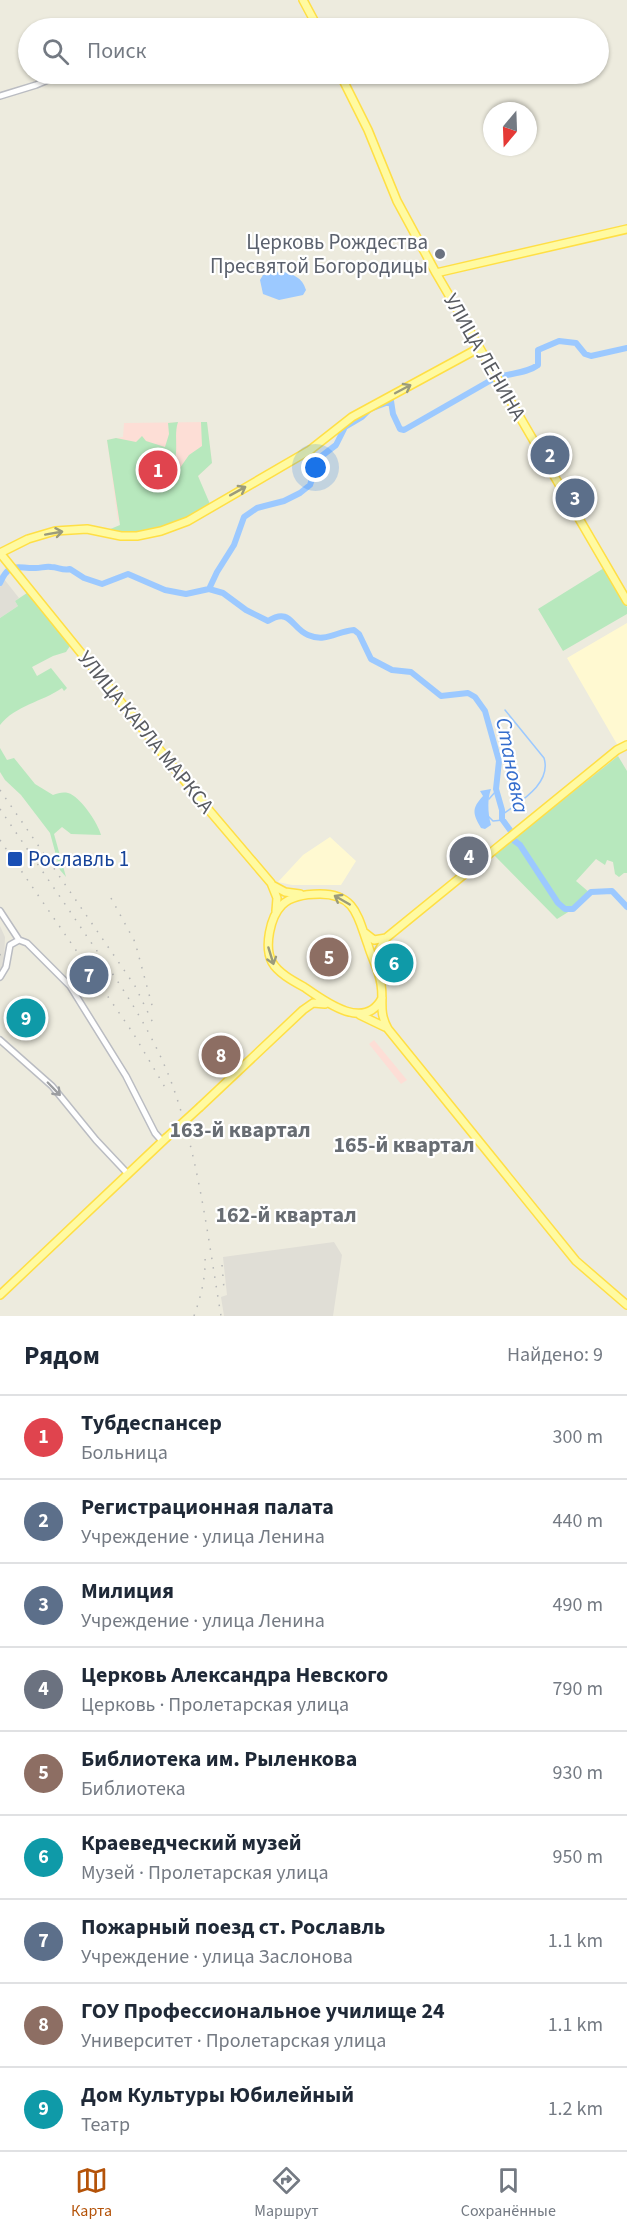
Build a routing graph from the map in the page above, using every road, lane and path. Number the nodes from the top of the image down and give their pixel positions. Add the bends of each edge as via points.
1 (303, 0) edge
2 (312, 18) edge
3 (38, 84) edge
4 (345, 84) edge
5 (0, 96) edge
6 (627, 229) edge
7 (436, 273) junction
8 (479, 348) junction
9 (0, 553) edge
10 (627, 601) edge
11 (627, 745) edge
12 (272, 885) junction
13 (306, 894) junction
14 (0, 911) edge
15 (276, 914) junction
16 (363, 930) junction
17 (386, 938) junction
18 (19, 940) junction
19 (376, 963) junction
20 (0, 977) edge
21 (300, 986) junction
22 (382, 998) junction
23 (328, 1004) junction
24 (303, 1010) junction
25 (355, 1013) junction
26 (388, 1029) junction
27 (0, 1040) edge
28 (164, 1139) junction
29 (128, 1174) junction
30 (0, 1295) edge
31 (627, 1305) edge

1 - 2 main road
3 - 5 street
4 - 7 main road, УЛИЦА ЛЕНИНА via 397,201
6 - 7 main road
7 - 8 main road, УЛИЦА ЛЕНИНА
9 -> 8 main road via 55,531 87,529 137,536 188,521 310,450 352,417
8 - 10 main road, УЛИЦА ЛЕНИНА
9 - 12 main road, УЛИЦА КАРЛА МАРКСА
11 - 17 main road
12 - 13 main road via 285,892
12 - 15 main road via 277,898
13 - 15 main road via 288,901
16 -> 13 main road via 354,909 344,899 332,894
14 - 18 street
15 -> 21 main road via 268,942 269,955 274,965
16 - 17 main road via 374,940
16 - 19 main road
17 - 19 main road
18 - 20 street via 10,945
18 - 28 street via 27,943 70,986 126,1076 155,1133
19 - 22 main road
21 - 23 main road
21 - 24 main road via 306,998
22 - 25 main road via 374,1009
22 - 26 main road via 381,1012
23 - 24 main road via 313,1003
23 - 25 main road
24 - 28 main road, bridge
25 - 26 main road
26 - 31 main road via 576,1261
27 -> 29 street via 52,1086
28 - 29 main road
29 - 30 main road

